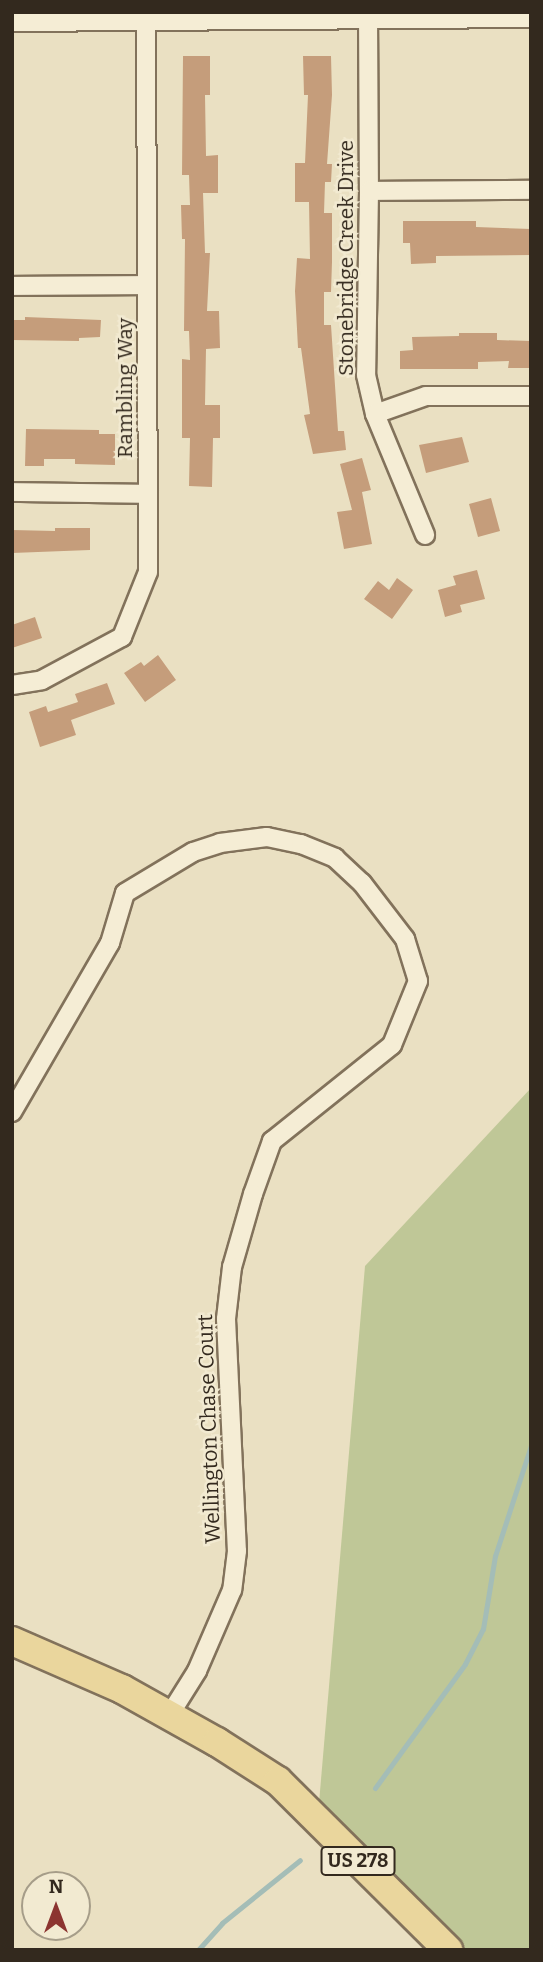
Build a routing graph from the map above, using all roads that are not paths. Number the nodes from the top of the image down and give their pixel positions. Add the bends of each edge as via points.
1 (368, 16) edge
2 (146, 17) edge
3 (531, 18) edge
4 (12, 22) edge
5 (531, 190) edge
6 (369, 191) junction
7 (147, 285) junction
8 (12, 286) edge
9 (531, 396) edge
10 (375, 414) junction
11 (12, 492) edge
12 (148, 494) junction
13 (425, 535) dead end
14 (12, 685) edge
15 (12, 1112) edge
16 (12, 1642) edge
17 (170, 1714) junction
18 (439, 1947) edge

1 - 2 street
1 - 3 street
1 - 6 street, Stonebridge Creek Drive
2 - 4 street
2 - 7 street, Rambling Way
5 - 6 street
6 - 10 street, Stonebridge Creek Drive via 366,375
7 - 8 street
7 - 12 street, Rambling Way
9 - 10 street via 426,396
10 - 13 street, Stonebridge Creek Drive
11 - 12 street
12 - 14 street, Rambling Way via 148,572 122,638 42,680
15 - 17 street, Wellington Chase Court via 110,943 125,893 193,852 267,837 301,844 335,858 362,883 405,939 418,981 392,1045 272,1141 253,1194 232,1267 226,1319 236,1551 232,1590 197,1671
16 - 17 main road, US 278
17 - 18 main road, US 278 via 278,1782

